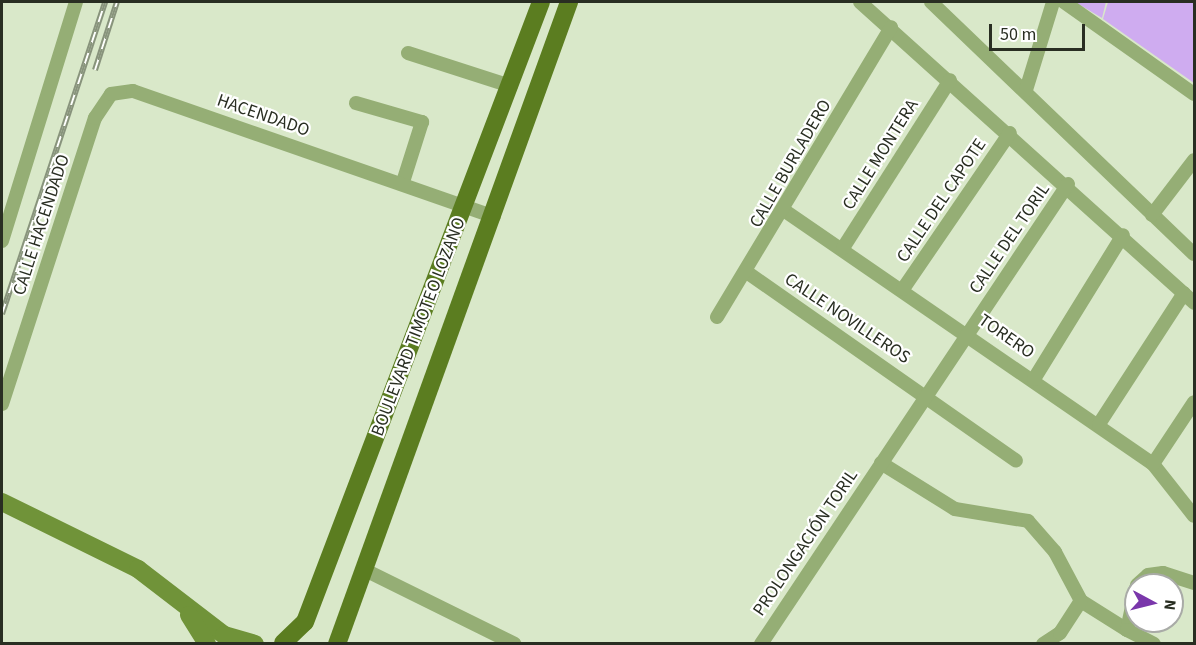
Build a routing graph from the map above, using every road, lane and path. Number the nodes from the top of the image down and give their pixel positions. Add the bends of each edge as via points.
1 (76, 2) edge
2 (541, 2) edge
3 (569, 2) edge
4 (860, 2) edge
5 (931, 2) edge
6 (1053, 2) edge
7 (1064, 2) edge
8 (945, 8) edge
9 (891, 27) junction
10 (408, 53) dead end
11 (950, 80) junction
12 (511, 86) junction
13 (1026, 90) junction
14 (111, 94) joint
15 (1194, 94) edge
16 (356, 104) dead end
17 (1010, 134) junction
18 (1194, 161) edge
19 (403, 182) junction
20 (1068, 184) junction
21 (465, 206) junction
22 (784, 211) junction
23 (1152, 215) junction
24 (494, 217) junction
25 (1123, 235) junction
26 (2, 241) edge
27 (843, 249) junction
28 (1194, 254) edge
29 (748, 273) junction
30 (439, 276) junction
31 (468, 286) junction
32 (903, 289) junction
33 (1189, 298) edge
34 (717, 317) dead end
35 (968, 333) junction
36 (1034, 379) junction
37 (926, 395) junction
38 (1194, 402) edge
39 (2, 404) edge
40 (1098, 424) junction
41 (1016, 461) dead end
42 (881, 463) junction
43 (1153, 464) junction
44 (2, 502) edge
45 (1193, 511) edge
46 (363, 569) junction
47 (1081, 601) junction
48 (185, 609) junction
49 (1124, 628) edge
50 (1133, 633) edge
51 (283, 643) edge
52 (207, 644) edge
53 (255, 644) edge
54 (275, 644) edge
55 (291, 644) edge
56 (337, 644) edge
57 (515, 644) edge
58 (761, 644) edge
59 (1043, 644) edge
60 (1154, 644) edge

1 - 26 street
2 - 12 main road, BOULEVARD TIMOTEO LOZANO
3 - 24 main road, BOULEVARD TIMOTEO LOZANO
4 - 9 street
5 - 8 street
6 - 13 street
7 - 15 street
8 - 13 street
9 - 11 street
9 - 22 street, CALLE BURLADERO
10 - 12 street
11 - 17 street
11 - 27 street, CALLE MONTERA
12 - 21 main road, BOULEVARD TIMOTEO LOZANO
13 - 23 street
14 - 19 street, HACENDADO via 133,91
14 - 39 street, CALLE HACENDADO via 95,118
16 - 19 street via 422,122
17 - 20 street
17 - 32 street, CALLE DEL CAPOTE
18 - 23 street
19 - 21 street, HACENDADO
20 - 25 street
20 - 35 street, CALLE DEL TORIL
21 - 24 street, HACENDADO
21 - 30 main road, BOULEVARD TIMOTEO LOZANO
22 - 27 street, TORERO
22 - 29 street, CALLE BURLADERO
23 - 28 street
24 - 31 main road, BOULEVARD TIMOTEO LOZANO
25 - 33 street
25 - 36 street
27 - 32 street, TORERO
29 - 34 street, CALLE BURLADERO
29 - 37 street, CALLE NOVILLEROS
30 - 31 main road
30 - 51 main road, BOULEVARD TIMOTEO LOZANO via 305,622
31 - 46 main road, BOULEVARD TIMOTEO LOZANO
32 - 35 street, TORERO
33 - 40 street
35 - 36 street, TORERO
35 - 37 street, CALLE DEL TORIL
36 - 40 street, TORERO
37 - 41 street, CALLE NOVILLEROS
37 - 42 street, CALLE DEL TORIL
38 - 43 street
40 - 43 street, TORERO
42 - 47 street via 972,515 1028,521 1055,552
42 - 58 street, PROLONGACIÓN TORIL
43 - 45 street, TORERO
44 - 48 main road via 138,569
46 - 56 main road, BOULEVARD TIMOTEO LOZANO
46 - 57 street
47 - 49 street
47 - 59 street via 1060,633
48 - 52 main road
48 - 53 main road via 224,635
50 - 60 street
51 - 54 main road
51 - 55 main road

